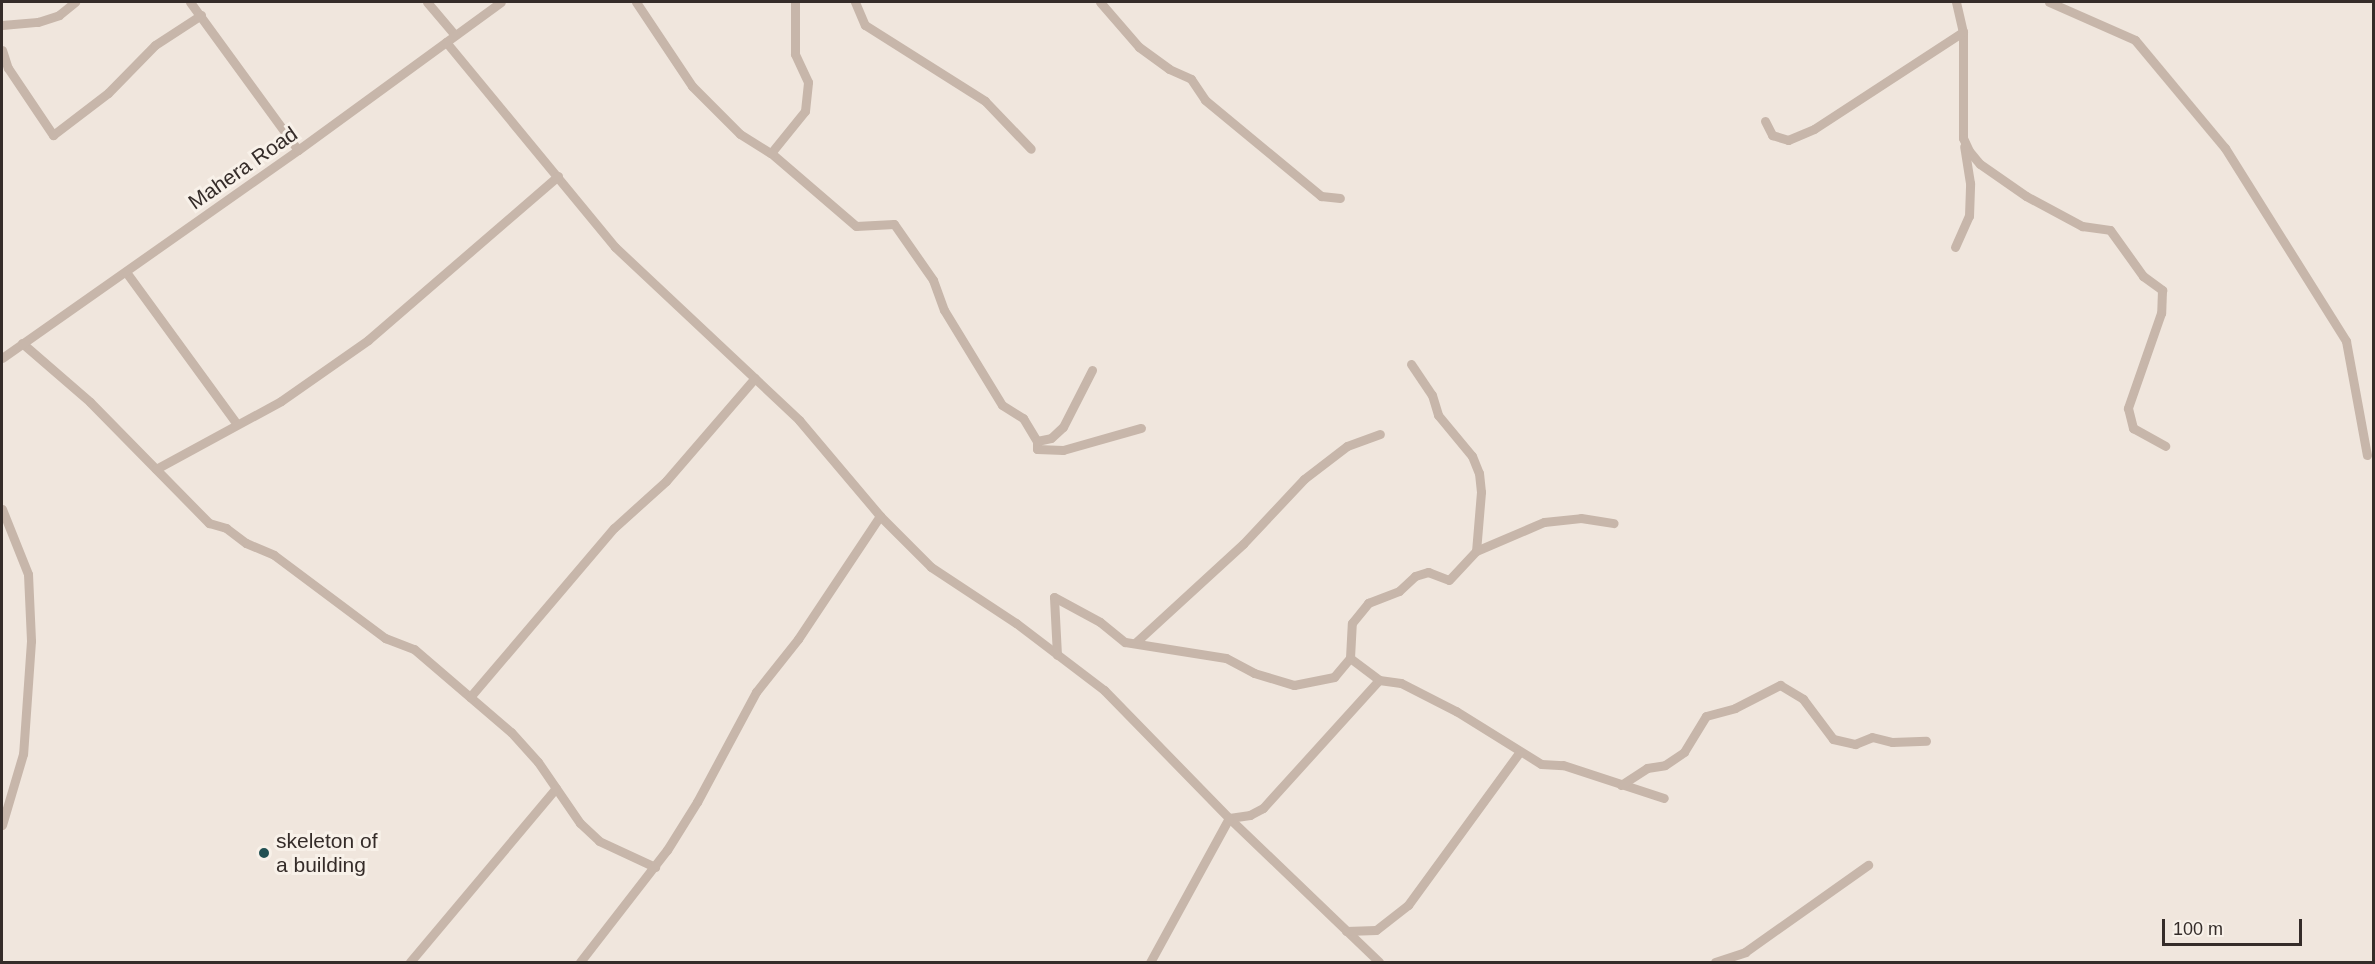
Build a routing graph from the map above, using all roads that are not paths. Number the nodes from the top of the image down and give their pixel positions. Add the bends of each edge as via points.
1 (75, 2) edge
2 (190, 2) edge
3 (427, 2) edge
4 (501, 2) edge
5 (636, 2) edge
6 (795, 2) edge
7 (855, 2) edge
8 (1100, 2) edge
9 (1956, 2) edge
10 (2049, 2) edge
11 (201, 15) junction
12 (2, 25) edge
13 (1963, 32) junction
14 (455, 35) junction
15 (446, 42) junction
16 (2, 50) edge
17 (1765, 121) dead end
18 (1963, 138) junction
19 (1031, 149) dead end
20 (298, 150) junction
21 (771, 153) junction
22 (558, 176) junction
23 (1340, 198) dead end
24 (1955, 247) dead end
25 (126, 272) junction
26 (22, 343) junction
27 (2, 358) edge
28 (1411, 364) dead end
29 (1092, 370) dead end
30 (754, 378) junction
31 (237, 424) junction
32 (1141, 428) dead end
33 (1380, 434) dead end
34 (1037, 441) junction
35 (2164, 446) dead end
36 (2367, 455) dead end
37 (156, 469) junction
38 (2, 509) edge
39 (880, 516) junction
40 (1614, 523) dead end
41 (1476, 552) junction
42 (1135, 643) junction
43 (1057, 655) junction
44 (1350, 658) junction
45 (1379, 680) junction
46 (470, 697) junction
47 (1926, 741) dead end
48 (1518, 753) junction
49 (1621, 785) junction
50 (556, 788) junction
51 (1664, 798) dead end
52 (3, 815) edge
53 (1229, 818) junction
54 (2, 825) edge
55 (1868, 865) dead end
56 (655, 867) junction
57 (1346, 931) junction
58 (410, 963) edge
59 (580, 963) edge
60 (1150, 963) edge
61 (1379, 963) edge
62 (1715, 963) edge

1 - 12 street via 48,19
2 - 11 street
3 - 14 street
4 - 14 street, Mahera Road
5 - 21 street via 700,95 740,134
6 - 21 street via 795,54 808,82 805,111
7 - 19 street via 865,24 985,101
8 - 23 street via 1124,34 1169,69 1191,79 1205,100 1321,196
9 - 13 street
10 - 36 street via 2135,40 2225,148 2346,341
11 - 16 street via 155,45 108,93 53,135 8,68
11 - 20 street
13 - 17 street via 1814,129 1788,140 1772,135
13 - 18 street
14 - 15 street, Mahera Road
15 - 20 street, Mahera Road
15 - 22 street
18 - 24 street via 1970,183 1969,216
18 - 35 street via 1980,164 2026,196 2082,226 2110,230 2143,276 2162,290 2162,313 2128,408 2133,428
20 - 25 street, Mahera Road
21 - 34 street via 856,226 894,224 933,280 944,310 1002,405 1023,418
22 - 30 street via 615,248
22 - 31 street via 368,340 281,401
25 - 26 street, Mahera Road
25 - 31 street
26 - 27 street, Mahera Road
26 - 37 street via 90,402
28 - 41 street via 1432,395 1438,416 1472,456 1479,473
29 - 34 street via 1063,427 1051,438
30 - 39 street via 799,420
30 - 46 street via 666,481 614,528
31 - 37 street
32 - 34 street via 1063,450 1037,449
33 - 42 street via 1347,446 1304,479 1243,544
37 - 46 street via 209,523 226,528 246,543 274,555 385,638 414,649
38 - 52 street via 28,574 32,641 23,754
39 - 43 street via 931,567
39 - 56 street via 798,639 756,692 697,802
40 - 41 street via 1581,518 1544,522
41 - 44 street via 1449,580 1428,572 1415,576 1399,591 1368,603 1352,623
42 - 43 street via 1125,642 1100,622 1054,597
42 - 44 street via 1226,658 1254,673 1294,685 1334,677
43 - 53 street via 1104,690
44 - 45 street
45 - 48 street via 1401,683 1456,711
45 - 53 street via 1263,808 1250,816
46 - 50 street via 511,732
47 - 49 street via 1892,742 1872,736 1855,744 1833,739 1803,699 1780,685 1735,708 1706,716 1684,752
48 - 49 street via 1541,764 1563,765
48 - 57 street via 1408,905 1376,930
49 - 51 street
50 - 56 street via 580,823 599,841
50 - 58 street
52 - 54 street
53 - 57 street
53 - 60 street
55 - 62 street via 1745,952
56 - 59 street
57 - 61 street

